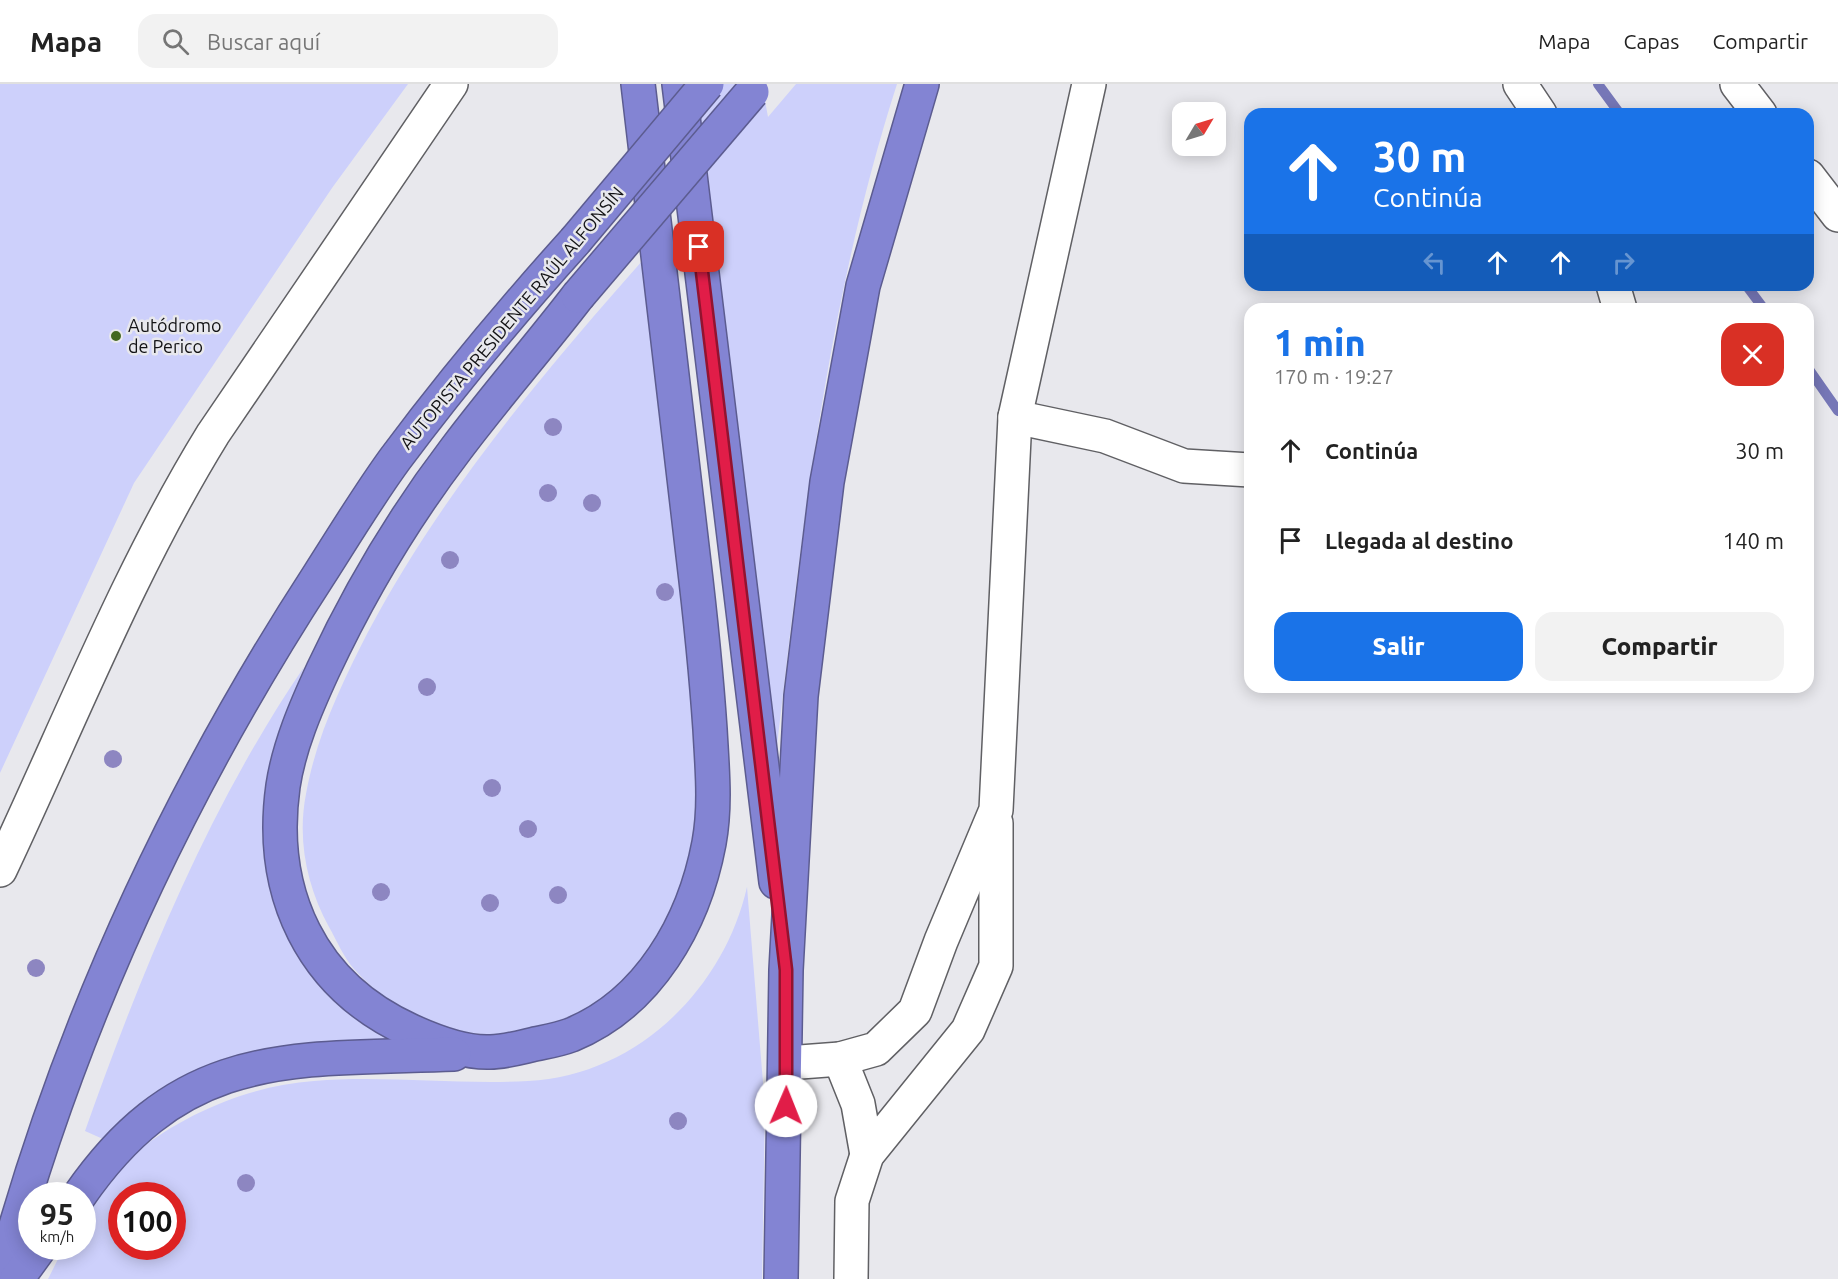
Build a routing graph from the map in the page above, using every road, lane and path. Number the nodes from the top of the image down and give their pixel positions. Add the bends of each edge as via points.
1 (451, 84) edge
2 (638, 84) edge
3 (679, 84) edge
4 (707, 84) edge
5 (922, 84) edge
6 (1089, 84) edge
7 (1520, 84) edge
8 (1737, 84) edge
9 (755, 88) edge
10 (1536, 108) edge
11 (1755, 108) edge
12 (1814, 184) edge
13 (1838, 215) edge
14 (1015, 417) junction
15 (1244, 470) edge
16 (996, 810) junction
17 (0, 870) edge
18 (786, 970) junction
19 (488, 1053) junction
20 (840, 1059) junction
21 (787, 1063) junction
22 (867, 1155) junction
23 (90, 1182) edge
24 (30, 1260) edge
25 (1, 1279) edge
26 (16, 1279) edge
27 (782, 1279) edge
28 (851, 1279) edge

1 - 17 street via 180,487 136,573
2 - 19 highway via 703,640 714,787 710,840 683,924 663,959 629,997 601,1020 568,1037
3 - 18 highway
4 - 25 highway, AUTOPISTA PRESIDENTE RAÚL ALFONSÍN, bridge via 527,294 394,460 280,635 183,806 114,956 69,1069
5 - 18 highway via 863,286 827,482 801,696
6 - 14 street
7 - 10 street
8 - 11 street
9 - 19 highway, bridge via 578,296 453,452 369,580 295,737 283,783 282,867 293,910 313,950 344,988 383,1018 430,1040
12 - 13 street
14 - 15 street via 1105,436 1184,466
14 - 16 street
16 - 20 street via 915,1011 876,1049
16 - 22 street via 996,966 968,1030
18 - 21 highway
19 - 23 highway via 308,1060 250,1067 225,1075 170,1102 115,1150
20 - 21 street
20 - 22 street via 858,1104
21 - 27 highway
22 - 28 street via 852,1201
24 - 26 highway

